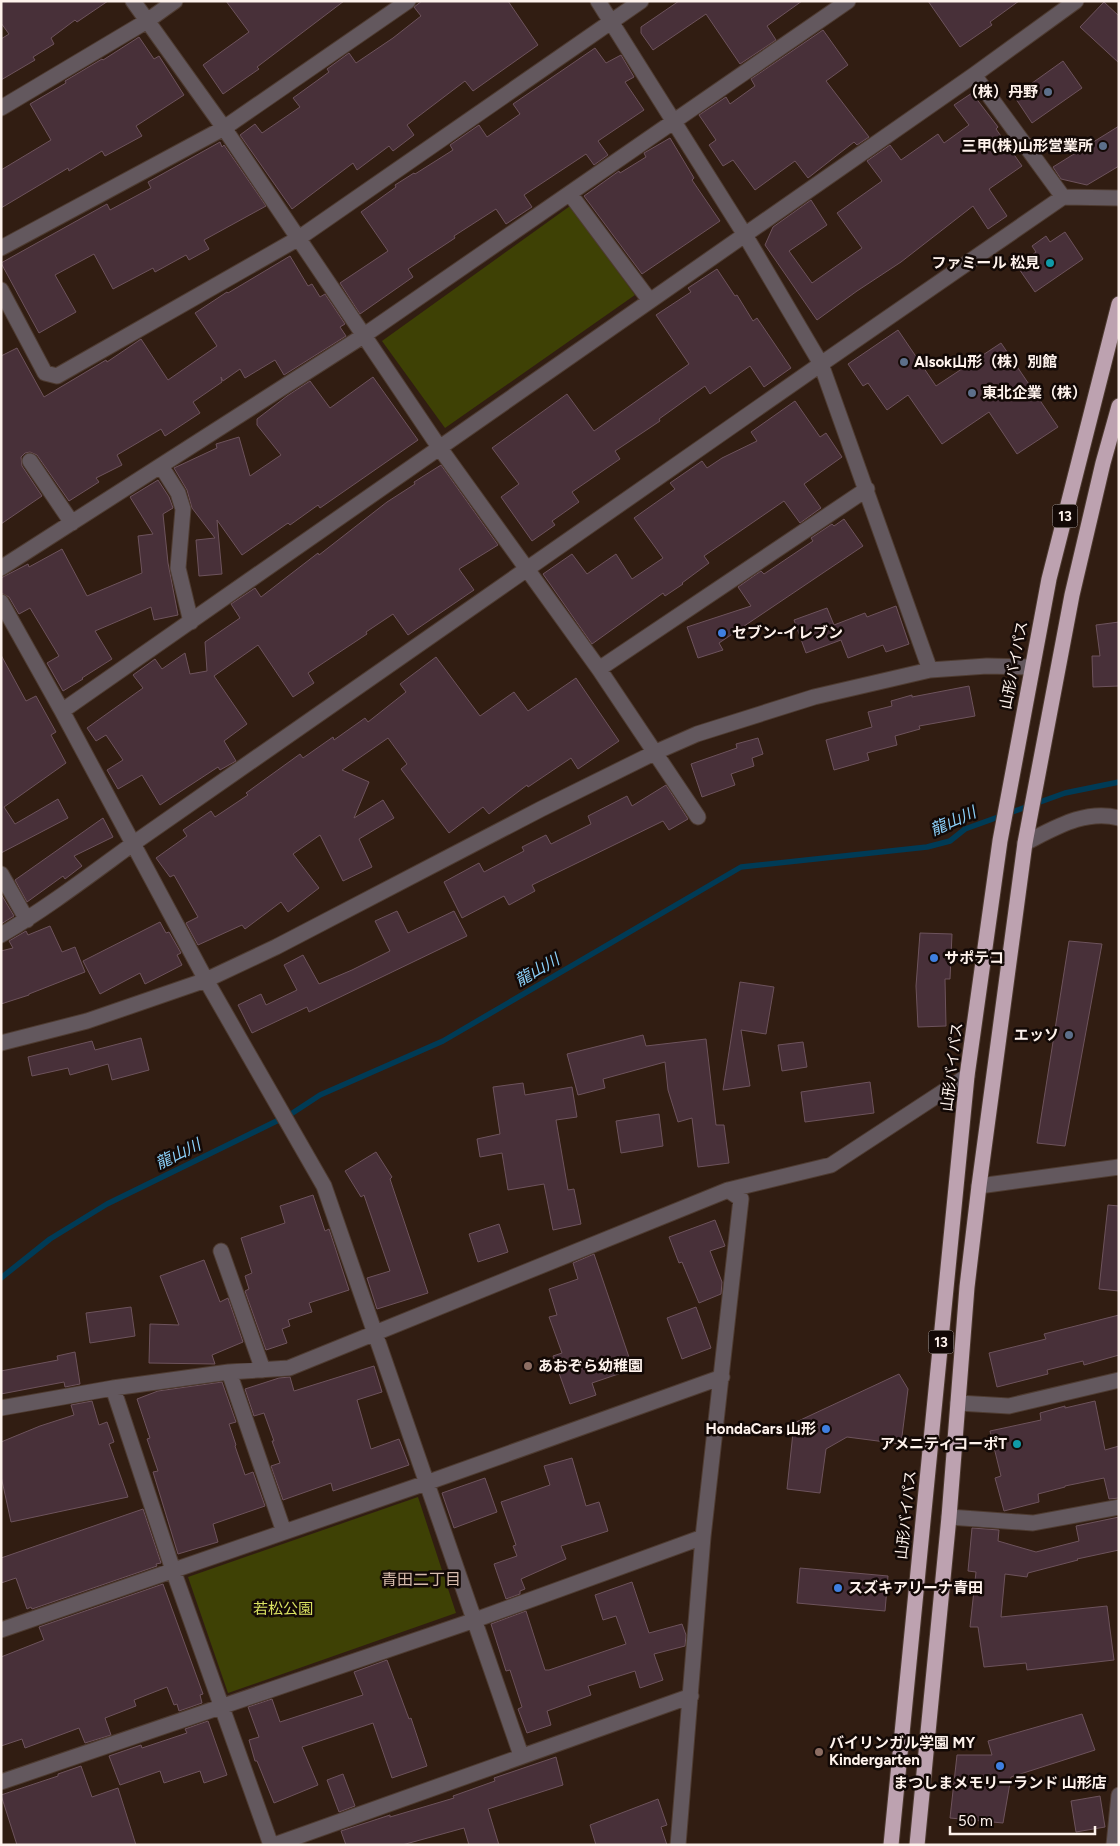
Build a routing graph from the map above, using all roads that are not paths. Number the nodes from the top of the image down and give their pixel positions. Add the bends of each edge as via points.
1 (133, 1) edge
2 (175, 1) edge
3 (408, 1) edge
4 (598, 1) edge
5 (640, 1) edge
6 (848, 1) edge
7 (1076, 1) edge
8 (146, 21) junction
9 (612, 21) junction
10 (974, 75) junction
11 (1, 108) edge
12 (675, 122) junction
13 (224, 128) junction
14 (570, 194) junction
15 (1063, 197) junction
16 (1119, 198) edge
17 (745, 235) junction
18 (299, 238) junction
19 (1, 248) edge
20 (1, 290) edge
21 (650, 301) junction
22 (1119, 304) edge
23 (363, 336) junction
24 (821, 364) junction
25 (1119, 406) edge
26 (439, 447) junction
27 (30, 461) dead end
28 (161, 466) junction
29 (867, 489) junction
30 (72, 522) junction
31 (1, 568) edge
32 (526, 569) junction
33 (1, 602) edge
34 (191, 622) junction
35 (1031, 667) junction
36 (599, 670) junction
37 (930, 670) junction
38 (62, 711) junction
39 (656, 752) junction
40 (698, 818) dead end
41 (1119, 818) edge
42 (134, 843) junction
43 (1025, 843) junction
44 (1, 874) edge
45 (27, 920) junction
46 (1, 935) edge
47 (206, 980) junction
48 (1, 1043) edge
49 (967, 1076) junction
50 (1119, 1167) edge
51 (979, 1186) junction
52 (728, 1190) junction
53 (221, 1251) dead end
54 (375, 1334) junction
55 (263, 1370) junction
56 (229, 1372) junction
57 (722, 1377) junction
58 (1119, 1380) edge
59 (113, 1388) junction
60 (958, 1403) junction
61 (1, 1408) edge
62 (426, 1483) junction
63 (1119, 1507) edge
64 (949, 1517) junction
65 (284, 1532) junction
66 (703, 1537) junction
67 (173, 1570) junction
68 (475, 1620) junction
69 (1, 1630) edge
70 (691, 1696) junction
71 (221, 1708) junction
72 (521, 1756) junction
73 (1, 1782) edge
74 (1119, 1798) edge
75 (272, 1845) edge
76 (678, 1845) edge
77 (891, 1845) edge
78 (917, 1845) edge
79 (1114, 1845) edge

1 - 8 street
2 - 8 street
3 - 13 street
4 - 9 street
5 - 9 street
6 - 12 street
7 - 10 street
8 - 11 street
8 - 13 street
9 - 12 street
9 - 18 street
10 - 15 street
10 - 17 street
12 - 14 street
12 - 17 street
13 - 18 street
13 - 19 street
14 - 21 street
14 - 23 street
15 - 16 street
15 - 24 street
17 - 21 street
17 - 24 street
18 - 20 street via 57,376 45,373
18 - 23 street
21 - 26 street
22 - 35 highway, 山形バイパス / 13 via 1049,579
23 - 26 street
23 - 28 street
24 - 29 street
24 - 32 street
25 - 43 highway, 13 via 1102,463 1072,595
26 - 32 street
26 - 34 street
27 - 30 street
28 - 30 street
28 - 34 street via 178,493 183,508 178,568
29 - 36 street
29 - 37 street
30 - 31 street
32 - 36 street
32 - 42 street
33 - 38 street
34 - 38 street
35 - 37 street
35 - 49 highway, 山形バイパス / 13 via 1000,841
36 - 39 street
37 - 39 street via 814,697 697,734
38 - 42 street
39 - 40 street
39 - 47 street
41 - 43 street via 1079,818
42 - 45 street
42 - 47 street
43 - 51 highway, 13
44 - 45 street
45 - 46 street
47 - 48 street via 87,1020
47 - 54 street via 324,1186
49 - 52 street via 831,1166
49 - 77 highway, 山形バイパス / 13
50 - 51 street
51 - 60 highway, 13
52 - 54 street
52 - 57 street via 741,1199
53 - 55 street
54 - 55 street via 290,1368
54 - 62 street
55 - 56 street
56 - 59 street
56 - 65 street
57 - 62 street
57 - 66 street
58 - 60 street via 1009,1406
59 - 61 street
59 - 67 street
60 - 64 highway, 13
62 - 65 street
62 - 68 street
63 - 64 street via 1033,1524
64 - 78 highway, 13
65 - 67 street
66 - 68 street
66 - 70 street
67 - 69 street
67 - 71 street
68 - 71 street
68 - 72 street
70 - 72 street
70 - 76 street
71 - 73 street
71 - 75 street
72 - 75 street
74 - 79 street

